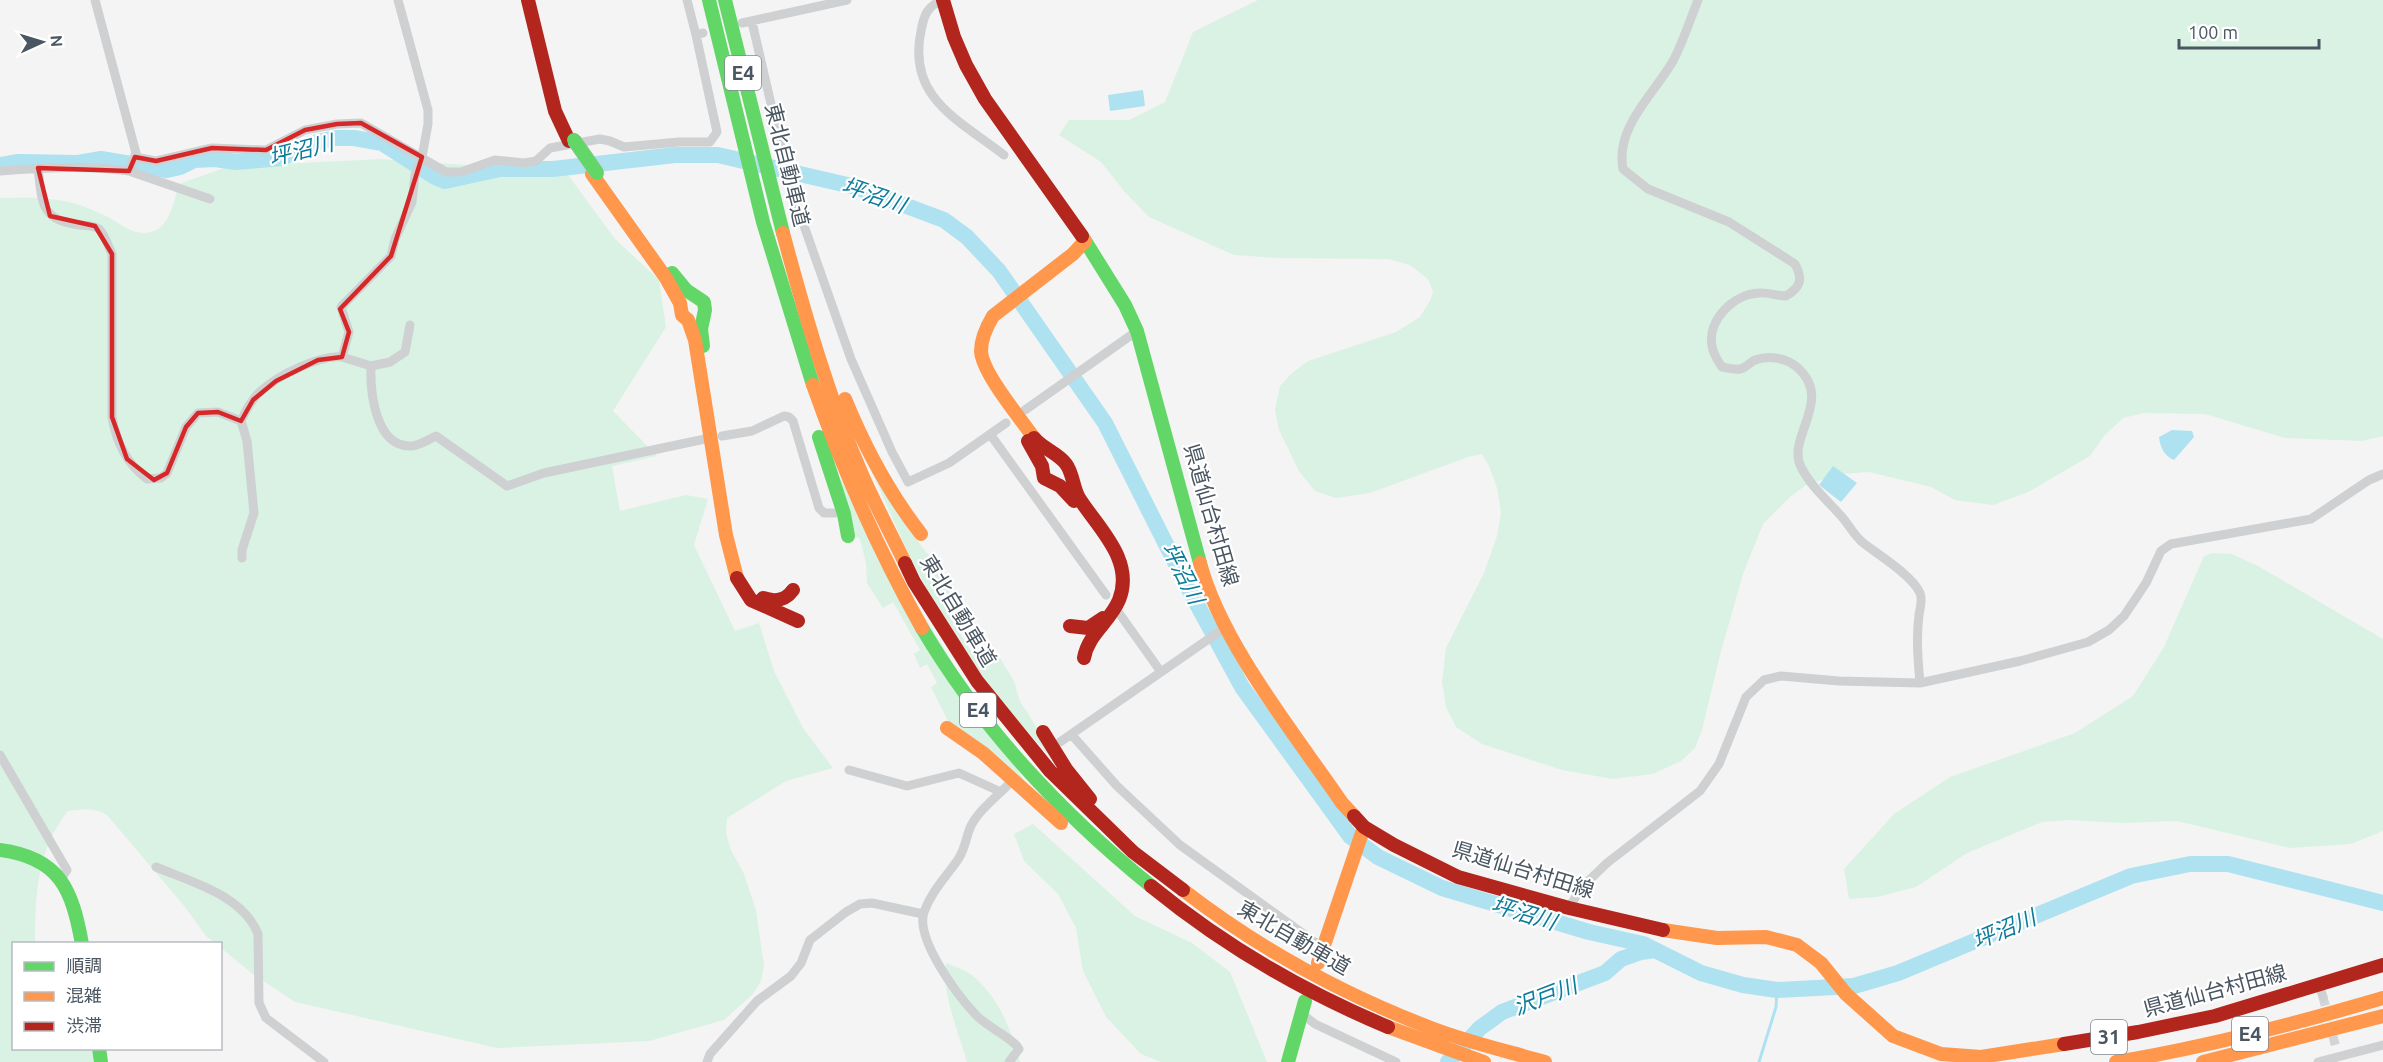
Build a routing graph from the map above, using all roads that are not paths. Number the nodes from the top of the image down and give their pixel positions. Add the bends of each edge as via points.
1 (95, 0) edge
2 (398, 0) edge
3 (528, 0) edge
4 (535, 0) edge
5 (687, 0) edge
6 (709, 0) edge
7 (725, 0) edge
8 (847, 0) edge
9 (943, 0) edge
10 (1698, 0) edge
11 (572, 140) junction
12 (1004, 155) dead end
13 (420, 163) junction
14 (132, 164) junction
15 (38, 168) junction
16 (0, 171) edge
17 (595, 174) junction
18 (774, 196) junction
19 (210, 199) dead end
20 (756, 199) junction
21 (1085, 241) junction
22 (1000, 305) junction
23 (410, 325) dead end
24 (1137, 331) junction
25 (342, 357) junction
26 (371, 366) junction
27 (1025, 410) dead end
28 (241, 421) junction
29 (1006, 423) dead end
30 (990, 434) junction
31 (722, 436) dead end
32 (705, 439) dead end
33 (2383, 474) edge
34 (908, 482) junction
35 (896, 487) dead end
36 (835, 513) dead end
37 (921, 534) dead end
38 (848, 536) dead end
39 (242, 558) dead end
40 (793, 590) dead end
41 (1106, 595) dead end
42 (1119, 613) dead end
43 (798, 621) dead end
44 (1070, 626) dead end
45 (1223, 629) junction
46 (1084, 658) dead end
47 (1161, 672) junction
48 (1920, 683) junction
49 (947, 728) dead end
50 (1043, 732) dead end
51 (1071, 734) junction
52 (1060, 742) dead end
53 (0, 755) edge
54 (849, 770) dead end
55 (1364, 829) junction
56 (0, 850) edge
57 (156, 867) dead end
58 (61, 879) junction
59 (1569, 908) junction
60 (923, 914) junction
61 (1227, 933) junction
62 (82, 942) edge
63 (1323, 948) junction
64 (1318, 963) dead end
65 (2383, 965) edge
66 (2383, 998) edge
67 (1303, 1007) joint
68 (2383, 1016) edge
69 (2383, 1045) edge
70 (2338, 1056) edge
71 (1941, 1058) edge
72 (1478, 1060) edge
73 (324, 1062) edge
74 (707, 1062) edge
75 (1009, 1062) edge
76 (1288, 1062) edge
77 (1396, 1062) edge
78 (1545, 1062) edge
79 (2116, 1062) edge
80 (2203, 1062) edge
81 (2318, 1062) edge

1 - 14 street via 136,153
2 - 13 street via 428,110
3 - 11 main road via 555,111
4 - 11 main road via 560,109
5 - 13 street via 700,34 717,132 710,142 624,147 600,139 550,148 536,161 495,160 461,172 446,172
6 - 20 main road, 東北自動車道 / E4
7 - 18 main road, 東北自動車道 / E4
8 - 34 street via 747,22 790,186 851,359
9 - 12 street via 927,10 917,50 921,76 940,106
9 - 21 main road, 県道仙台村田線 / 31 via 954,37 985,99
10 - 48 street via 1674,58 1630,126 1622,151 1623,169 1648,189 1729,222 1795,264 1801,275 1795,291 1786,296 1759,292 1743,296 1716,320 1711,345 1722,367 1742,369 1755,360 1772,357 1787,360 1800,370 1811,390 1811,409 1798,461 1821,496 1859,539 1920,591
11 - 17 main road, bridge
13 - 14 street via 361,123 305,130 266,150 212,148
13 - 25 street via 412,202 391,256 341,308 349,332
14 - 15 street
14 - 19 street
15 - 16 street
15 - 28 street via 50,216 63,223 95,226 102,231 112,254 112,417 127,459 147,479 161,478 167,473 186,427 198,413 218,412
17 - 40 main road via 673,275 704,302 701,329 737,562 758,597 774,602 789,597
17 - 43 main road via 666,278 688,320 695,340 729,548 740,583 756,604
18 - 37 main road via 821,340 847,404 873,461
18 - 61 main road, 東北自動車道 / E4 via 815,347 839,415 888,532 934,617 991,701 1055,779
20 - 38 main road via 761,245
20 - 61 main road, 東北自動車道 / E4 via 825,423 874,539 921,626 980,713 1045,791 1149,886
21 - 22 main road via 1073,254
21 - 24 main road, 県道仙台村田線 / 31
22 - 44 main road via 981,324 975,349 978,364 1038,456 1044,478 1065,491 1102,538 1117,575 1116,595 1099,623 1079,629
22 - 46 main road via 986,328 983,360 992,379 1039,444 1066,464 1078,496 1112,544 1123,575 1118,601 1092,637
23 - 26 street via 405,352 390,362
24 - 27 street
24 - 45 main road, 県道仙台村田線 / 31 via 1203,575
25 - 26 street
25 - 28 street via 318,360 276,381 253,400
26 - 32 street via 372,389 381,426 388,436 398,444 411,446 436,436 507,486 544,473
28 - 39 street via 247,441 254,513
29 - 30 street
30 - 34 street via 949,463
30 - 41 street
31 - 36 street via 752,431 789,417 819,508 824,513
33 - 48 street via 2311,519 2171,544 2161,551 2124,616 2097,638 2020,661
34 - 35 street
42 - 47 street
45 - 47 street
45 - 55 main road, 県道仙台村田線 / 31
47 - 51 street
48 - 59 street via 1781,676 1764,680 1746,697 1719,764 1700,791 1607,863 1581,888
49 - 61 main road via 983,753 1138,886 1185,920
50 - 61 main road via 1066,770 1108,818 1164,869 1207,901
51 - 52 street
51 - 63 street via 1117,786 1180,845
53 - 58 street via 67,870
54 - 60 street via 907,786 959,773 1004,789 970,827 960,856 933,891
55 - 59 main road, 県道仙台村田線 / 31 via 1458,877
55 - 63 main road
56 - 58 main road via 24,852 41,859
57 - 73 street via 217,894 254,923 262,1011
58 - 62 main road via 75,907
59 - 71 main road, 県道仙台村田線 / 31 via 1682,934 1766,937 1797,945 1821,963 1846,994 1893,1036
60 - 74 street via 872,903 846,912 810,940 791,976 757,1001
60 - 75 street via 928,946 958,992 976,1016 1016,1043 1019,1049
61 - 72 main road, 東北自動車道 / E4 via 1264,965 1331,1003 1441,1049
61 - 78 main road, 東北自動車道 / E4 via 1384,1009 1454,1036
63 - 64 main road
65 - 71 main road, 県道仙台村田線 / 31 via 2321,991 2216,1016 1981,1057
66 - 79 main road, E4 via 2226,1040
67 - 76 main road
67 - 77 street via 1315,1024
68 - 80 main road, E4
69 - 70 street
70 - 81 street

